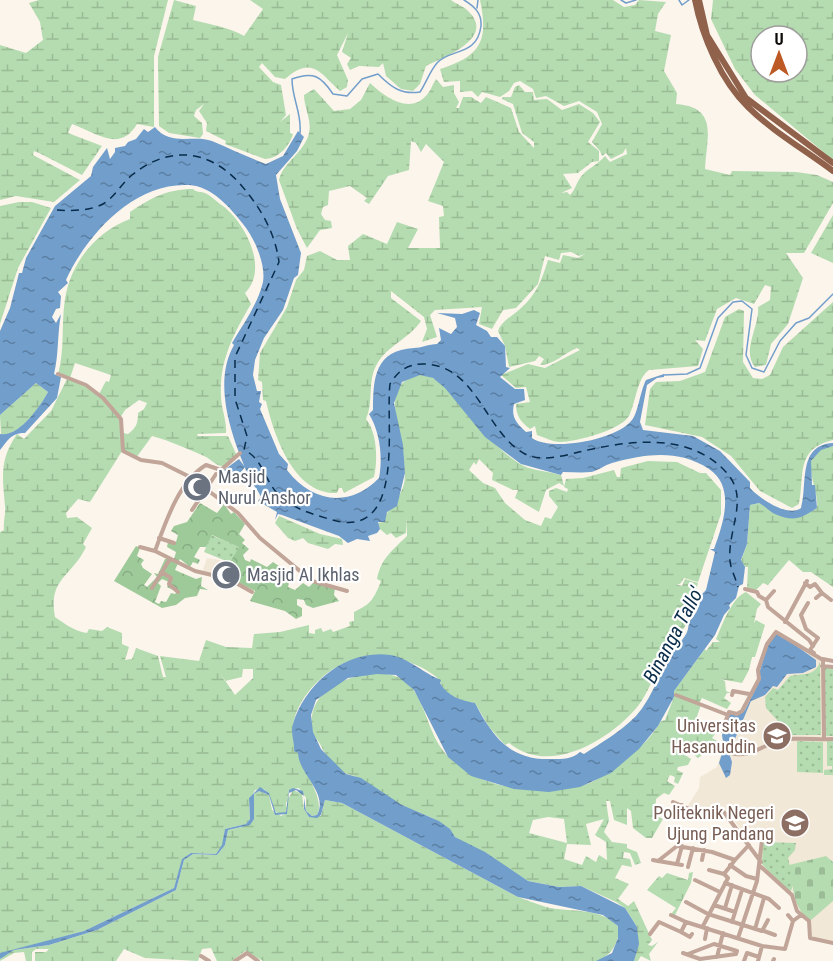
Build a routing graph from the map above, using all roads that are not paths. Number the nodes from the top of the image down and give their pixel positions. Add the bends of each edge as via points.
1 (695, 0) edge
2 (699, 0) edge
3 (833, 163) edge
4 (833, 171) edge
5 (58, 374) dead end
6 (240, 453) dead end
7 (216, 474) dead end
8 (190, 477) junction
9 (208, 490) junction
10 (192, 510) dead end
11 (159, 538) junction
12 (174, 543) dead end
13 (140, 547) dead end
14 (154, 551) junction
15 (170, 559) junction
16 (163, 573) junction
17 (152, 588) dead end
18 (745, 589) dead end
19 (347, 591) dead end
20 (774, 591) dead end
21 (178, 592) dead end
22 (252, 592) dead end
23 (822, 593) junction
24 (816, 598) dead end
25 (766, 600) junction
26 (831, 600) dead end
27 (808, 603) dead end
28 (784, 622) junction
29 (813, 646) junction
30 (833, 661) edge
31 (823, 662) junction
32 (833, 667) edge
33 (749, 694) junction
34 (676, 695) dead end
35 (732, 695) dead end
36 (728, 715) junction
37 (709, 723) dead end
38 (824, 739) junction
39 (833, 739) edge
40 (729, 753) dead end
41 (673, 802) dead end
42 (682, 805) junction
43 (676, 816) dead end
44 (762, 840) dead end
45 (749, 845) junction
46 (682, 846) junction
47 (693, 848) junction
48 (704, 850) junction
49 (702, 860) dead end
50 (735, 860) junction
51 (760, 864) junction
52 (730, 865) junction
53 (688, 867) dead end
54 (710, 870) dead end
55 (723, 874) junction
56 (757, 879) junction
57 (695, 880) dead end
58 (725, 883) junction
59 (732, 885) junction
60 (742, 890) junction
61 (720, 892) junction
62 (753, 894) junction
63 (764, 898) junction
64 (686, 902) dead end
65 (714, 905) junction
66 (724, 908) junction
67 (779, 908) dead end
68 (735, 912) junction
69 (708, 914) junction
70 (671, 915) dead end
71 (788, 915) dead end
72 (801, 915) junction
73 (768, 920) dead end
74 (793, 921) junction
75 (686, 922) junction
76 (732, 922) junction
77 (743, 925) junction
78 (705, 927) junction
79 (755, 929) junction
80 (764, 931) junction
81 (681, 932) junction
82 (723, 933) junction
83 (650, 934) dead end
84 (775, 935) dead end
85 (690, 937) dead end
86 (738, 938) junction
87 (705, 939) dead end
88 (833, 943) edge
89 (720, 945) junction
90 (762, 946) junction
91 (694, 951) junction
92 (718, 955) junction
93 (201, 956) dead end
94 (697, 959) junction
95 (759, 959) edge
96 (209, 961) edge
97 (235, 961) edge
98 (258, 961) edge
99 (744, 961) edge

1 - 4 main road via 704,37 741,100
2 - 3 main road via 708,35 746,98
5 - 8 street via 86,385 104,398 121,419 123,451
6 - 8 street via 221,471 206,465
7 - 9 street
8 - 9 street
8 - 11 street
9 - 10 street
9 - 19 street via 312,581
11 - 12 street
11 - 14 street
13 - 14 street
14 - 15 street
15 - 16 street
15 - 22 street via 195,571 229,579
16 - 17 street
16 - 21 street via 171,578 169,584
18 - 25 street
20 - 25 street
23 - 24 street
23 - 26 street
23 - 28 street via 815,584 810,587 806,582
25 - 28 street via 770,610
27 - 29 street via 801,615 806,629 818,638
28 - 29 street
29 - 31 street via 810,651
30 - 31 street
31 - 32 street
31 - 33 street via 777,631 767,644 759,679
31 - 38 street
33 - 35 street via 733,691
33 - 36 street via 741,712
34 - 36 street
36 - 37 street via 722,730
38 - 39 street
38 - 40 street via 778,741 757,752
41 - 42 street
42 - 43 street
42 - 45 street via 698,813 723,811
44 - 51 street
45 - 50 street
45 - 51 street
46 - 46 street via 680,865 655,860 674,848
46 - 47 street
47 - 48 street
47 - 53 street
48 - 49 street
48 - 50 street
50 - 52 street
51 - 56 street
51 - 72 street via 792,894
52 - 55 street
52 - 56 street
54 - 55 street
55 - 58 street via 728,878
56 - 62 street
57 - 61 street
58 - 59 street
58 - 61 street
59 - 60 street
59 - 66 street
60 - 62 street
60 - 68 street
61 - 65 street
62 - 63 street
62 - 77 street
63 - 67 street
63 - 79 street
64 - 69 street
65 - 66 street
65 - 69 street
66 - 68 street
68 - 76 street
69 - 76 street
69 - 78 street
70 - 75 street
71 - 74 street
72 - 74 street
72 - 88 street via 809,922 810,938
73 - 80 street
74 - 90 street via 786,948
75 - 78 street
75 - 81 street
76 - 77 street
77 - 79 street
77 - 86 street
78 - 82 street
78 - 87 street
79 - 80 street
80 - 84 street
81 - 83 street via 660,921
81 - 85 street
82 - 86 street
82 - 89 street
86 - 90 street
89 - 91 street
89 - 92 street
89 - 92 street via 731,948 728,955
90 - 95 street
91 - 94 street
91 - 94 street via 685,954
92 - 94 street
93 - 96 street
95 - 99 street via 747,953
97 - 98 street via 247,953

